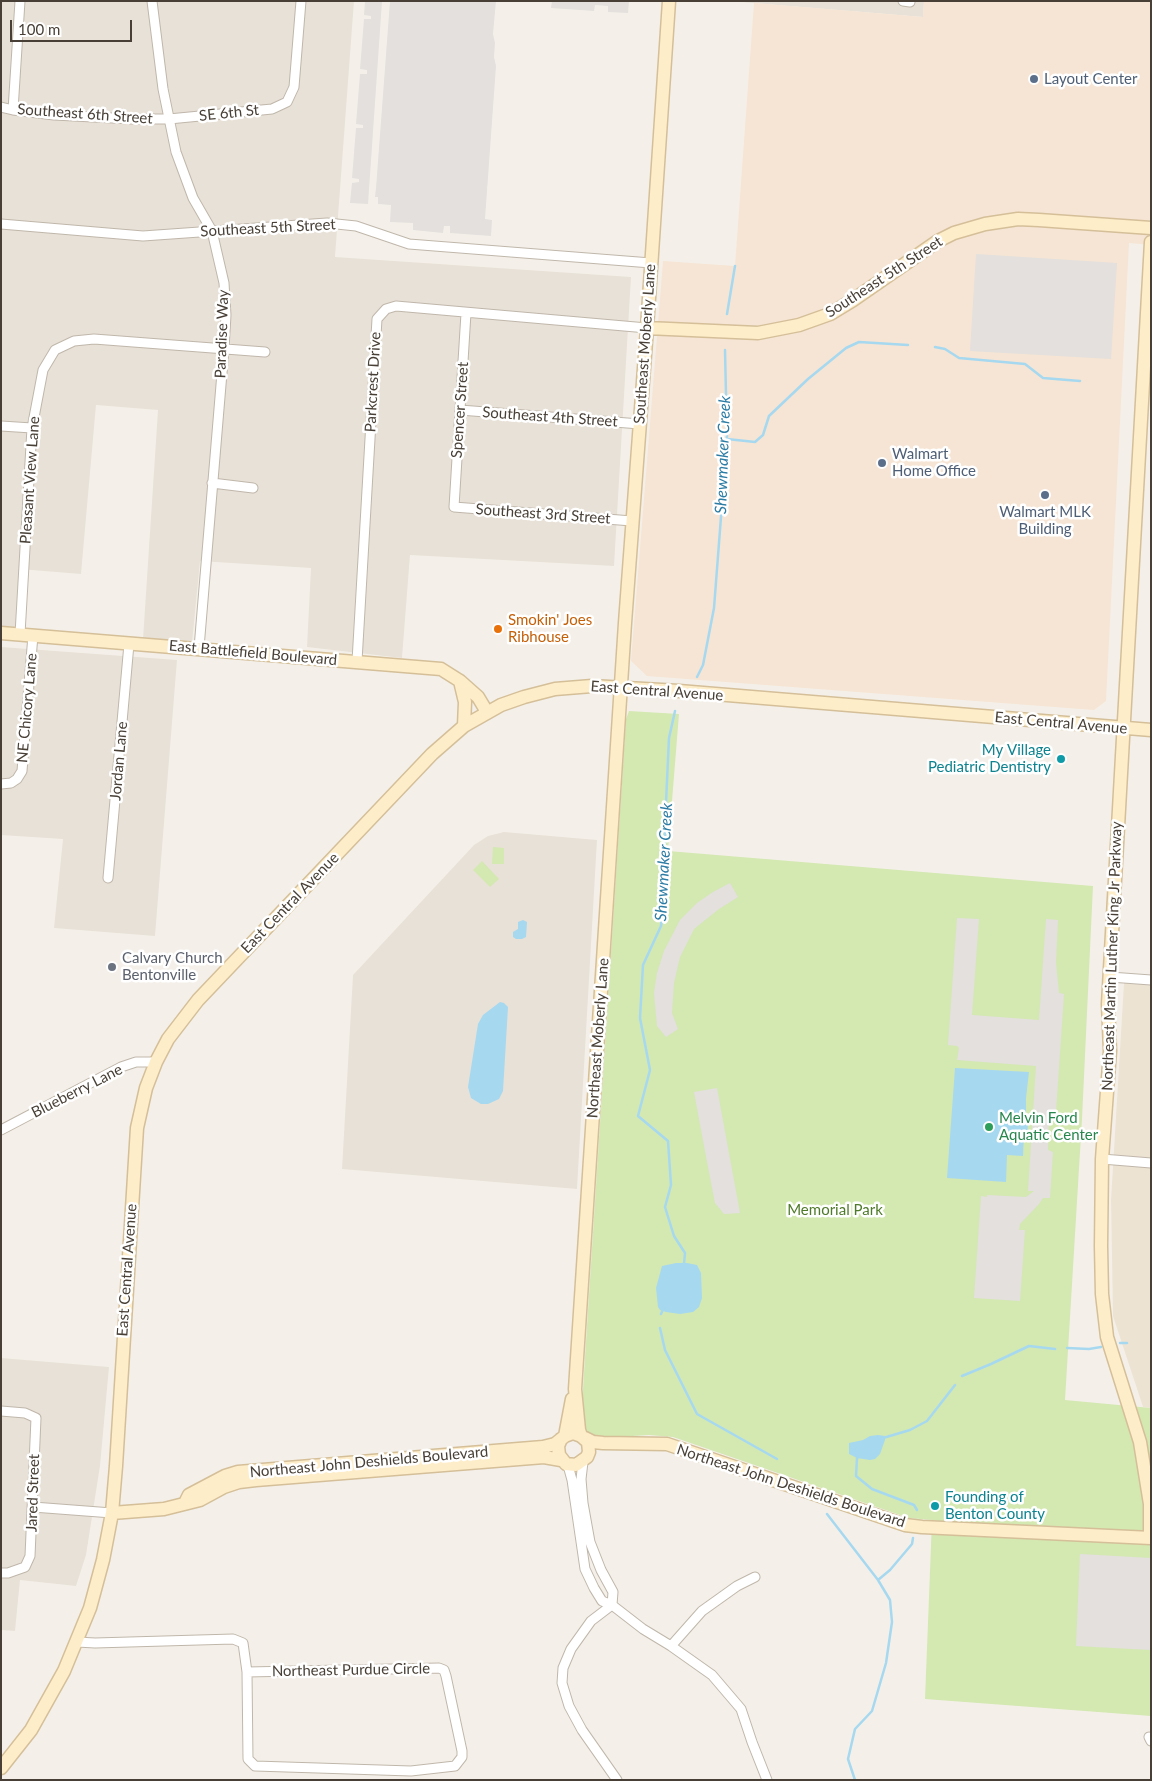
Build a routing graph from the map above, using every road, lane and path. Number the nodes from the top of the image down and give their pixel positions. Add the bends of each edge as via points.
1 (20, 1) edge
2 (152, 1) edge
3 (301, 1) edge
4 (669, 1) edge
5 (903, 1) edge
6 (910, 2) edge
7 (1, 107) edge
8 (13, 110) junction
9 (169, 119) junction
10 (1, 224) edge
11 (1151, 228) edge
12 (212, 230) junction
13 (1151, 242) edge
14 (651, 263) junction
15 (466, 313) junction
16 (647, 328) junction
17 (224, 349) junction
18 (265, 352) dead end
19 (460, 410) junction
20 (640, 424) junction
21 (1, 426) edge
22 (32, 428) junction
23 (212, 483) junction
24 (253, 488) dead end
25 (454, 507) joint
26 (632, 521) junction
27 (1, 632) edge
28 (27, 635) junction
29 (129, 644) junction
30 (200, 648) junction
31 (357, 661) junction
32 (460, 681) junction
33 (621, 686) junction
34 (487, 712) junction
35 (464, 726) junction
36 (1124, 728) junction
37 (1151, 730) edge
38 (1, 784) edge
39 (108, 878) dead end
40 (1110, 977) junction
41 (1151, 980) edge
42 (156, 1062) junction
43 (1, 1130) edge
44 (1102, 1159) junction
45 (1151, 1163) edge
46 (575, 1389) junction
47 (1, 1411) edge
48 (583, 1437) junction
49 (563, 1438) junction
50 (641, 1444) junction
51 (585, 1460) junction
52 (564, 1462) junction
53 (185, 1503) junction
54 (33, 1507) junction
55 (112, 1512) junction
56 (1151, 1538) edge
57 (1, 1573) edge
58 (755, 1577) dead end
59 (612, 1606) junction
60 (77, 1642) junction
61 (671, 1646) junction
62 (247, 1672) junction
63 (1, 1768) edge
64 (617, 1780) edge
65 (767, 1780) edge

1 - 8 street
2 - 9 street, Paradise Way
3 - 9 street, SE 6th St via 294,87 287,102 272,109
4 - 14 street, Southeast Moberly Lane
5 - 6 street
7 - 8 street, Southeast 6th Street
8 - 9 street, Southeast 6th Street via 132,120
9 - 12 street, Paradise Way via 176,152 193,198
10 - 12 street, Southeast 5th Street via 143,236
11 - 16 street, Southeast 5th Street via 1018,219 985,224 954,232 830,314 799,325 758,333
12 - 14 street, Southeast 5th Street via 337,224 356,226 409,244
12 - 17 street, Paradise Way via 224,283
13 - 36 street, Northeast Martin Luther King Jr Parkway
14 - 16 street, Southeast Moberly Lane
15 - 16 street, Parkcrest Drive
15 - 19 street, Spencer Street
15 - 31 street, Parkcrest Drive via 396,306 386,309 377,319
16 - 20 street, Southeast Moberly Lane
17 - 18 street, Pleasant View Lane
17 - 22 street, Pleasant View Lane via 94,339 74,341 55,350 43,370
17 - 23 street, Paradise Way
19 - 20 street, Southeast 4th Street
19 - 25 street, Spencer Street
20 - 26 street, Southeast Moberly Lane
21 - 22 street
22 - 28 street, Pleasant View Lane
23 - 24 street
23 - 30 street, Paradise Way
25 - 26 street, Southeast 3rd Street
26 - 33 street, Southeast Moberly Lane
27 - 28 street, East Battlefield Boulevard
28 - 29 street, East Battlefield Boulevard
28 - 38 street, NE Chicory Lane via 22,772 11,783
29 - 30 street, East Battlefield Boulevard
29 - 39 street, Jordan Lane
30 - 31 street, East Battlefield Boulevard
31 - 32 street, East Battlefield Boulevard via 441,669
32 - 34 street, East Battlefield Boulevard via 478,697
32 - 35 street
33 - 34 street, East Central Avenue via 555,689
33 - 36 street, East Central Avenue
33 - 46 street, Northeast Moberly Lane
34 - 35 street, East Central Avenue
35 - 42 street, East Central Avenue via 432,754 198,1000 168,1039
36 - 37 street, East Central Avenue
36 - 40 street, Northeast Martin Luther King Jr Parkway
40 - 41 street
40 - 44 street, Northeast Martin Luther King Jr Parkway via 1110,1051
42 - 43 street, Blueberry Lane via 136,1062 121,1067
42 - 55 street, East Central Avenue via 137,1128
44 - 45 street
44 - 56 street, Northeast Martin Luther King Jr Parkway via 1102,1294 1107,1337 1140,1442 1150,1504
46 - 48 street, Northeast Moberly Lane via 579,1430
46 - 49 street, Northeast Moberly Lane
47 - 54 street, Jared Street via 25,1413 36,1418
48 - 49 street via 573,1433
48 - 50 street, Northeast John Deshields Boulevard via 593,1442
48 - 51 street via 589,1447
49 - 52 street via 558,1452
49 - 53 street, Northeast John Deshields Boulevard via 543,1447 238,1472 189,1495
50 - 51 street, Northeast John Deshields Boulevard
50 - 56 street, Northeast John Deshields Boulevard via 667,1444 905,1525
51 - 52 street via 576,1465
51 - 59 street via 583,1502 590,1542 613,1592
52 - 53 street, Northeast John Deshields Boulevard via 544,1456 256,1480 239,1482 200,1500
52 - 59 street via 572,1480 585,1569 602,1601
53 - 55 street, Northeast John Deshields Boulevard
54 - 55 street
54 - 57 street, Jared Street via 30,1556 25,1567
55 - 60 street, East Central Avenue via 103,1560
58 - 61 street via 736,1586 702,1611
59 - 61 street
59 - 64 street via 592,1621 571,1649 563,1668 562,1683 569,1706 582,1730
60 - 62 street via 233,1639 243,1644
60 - 63 street, East Central Avenue via 39,1717
61 - 65 street via 712,1675 741,1709
62 - 62 street, Northeast Purdue Circle via 248,1758 254,1766 410,1771 455,1766 462,1757 446,1676 439,1668

